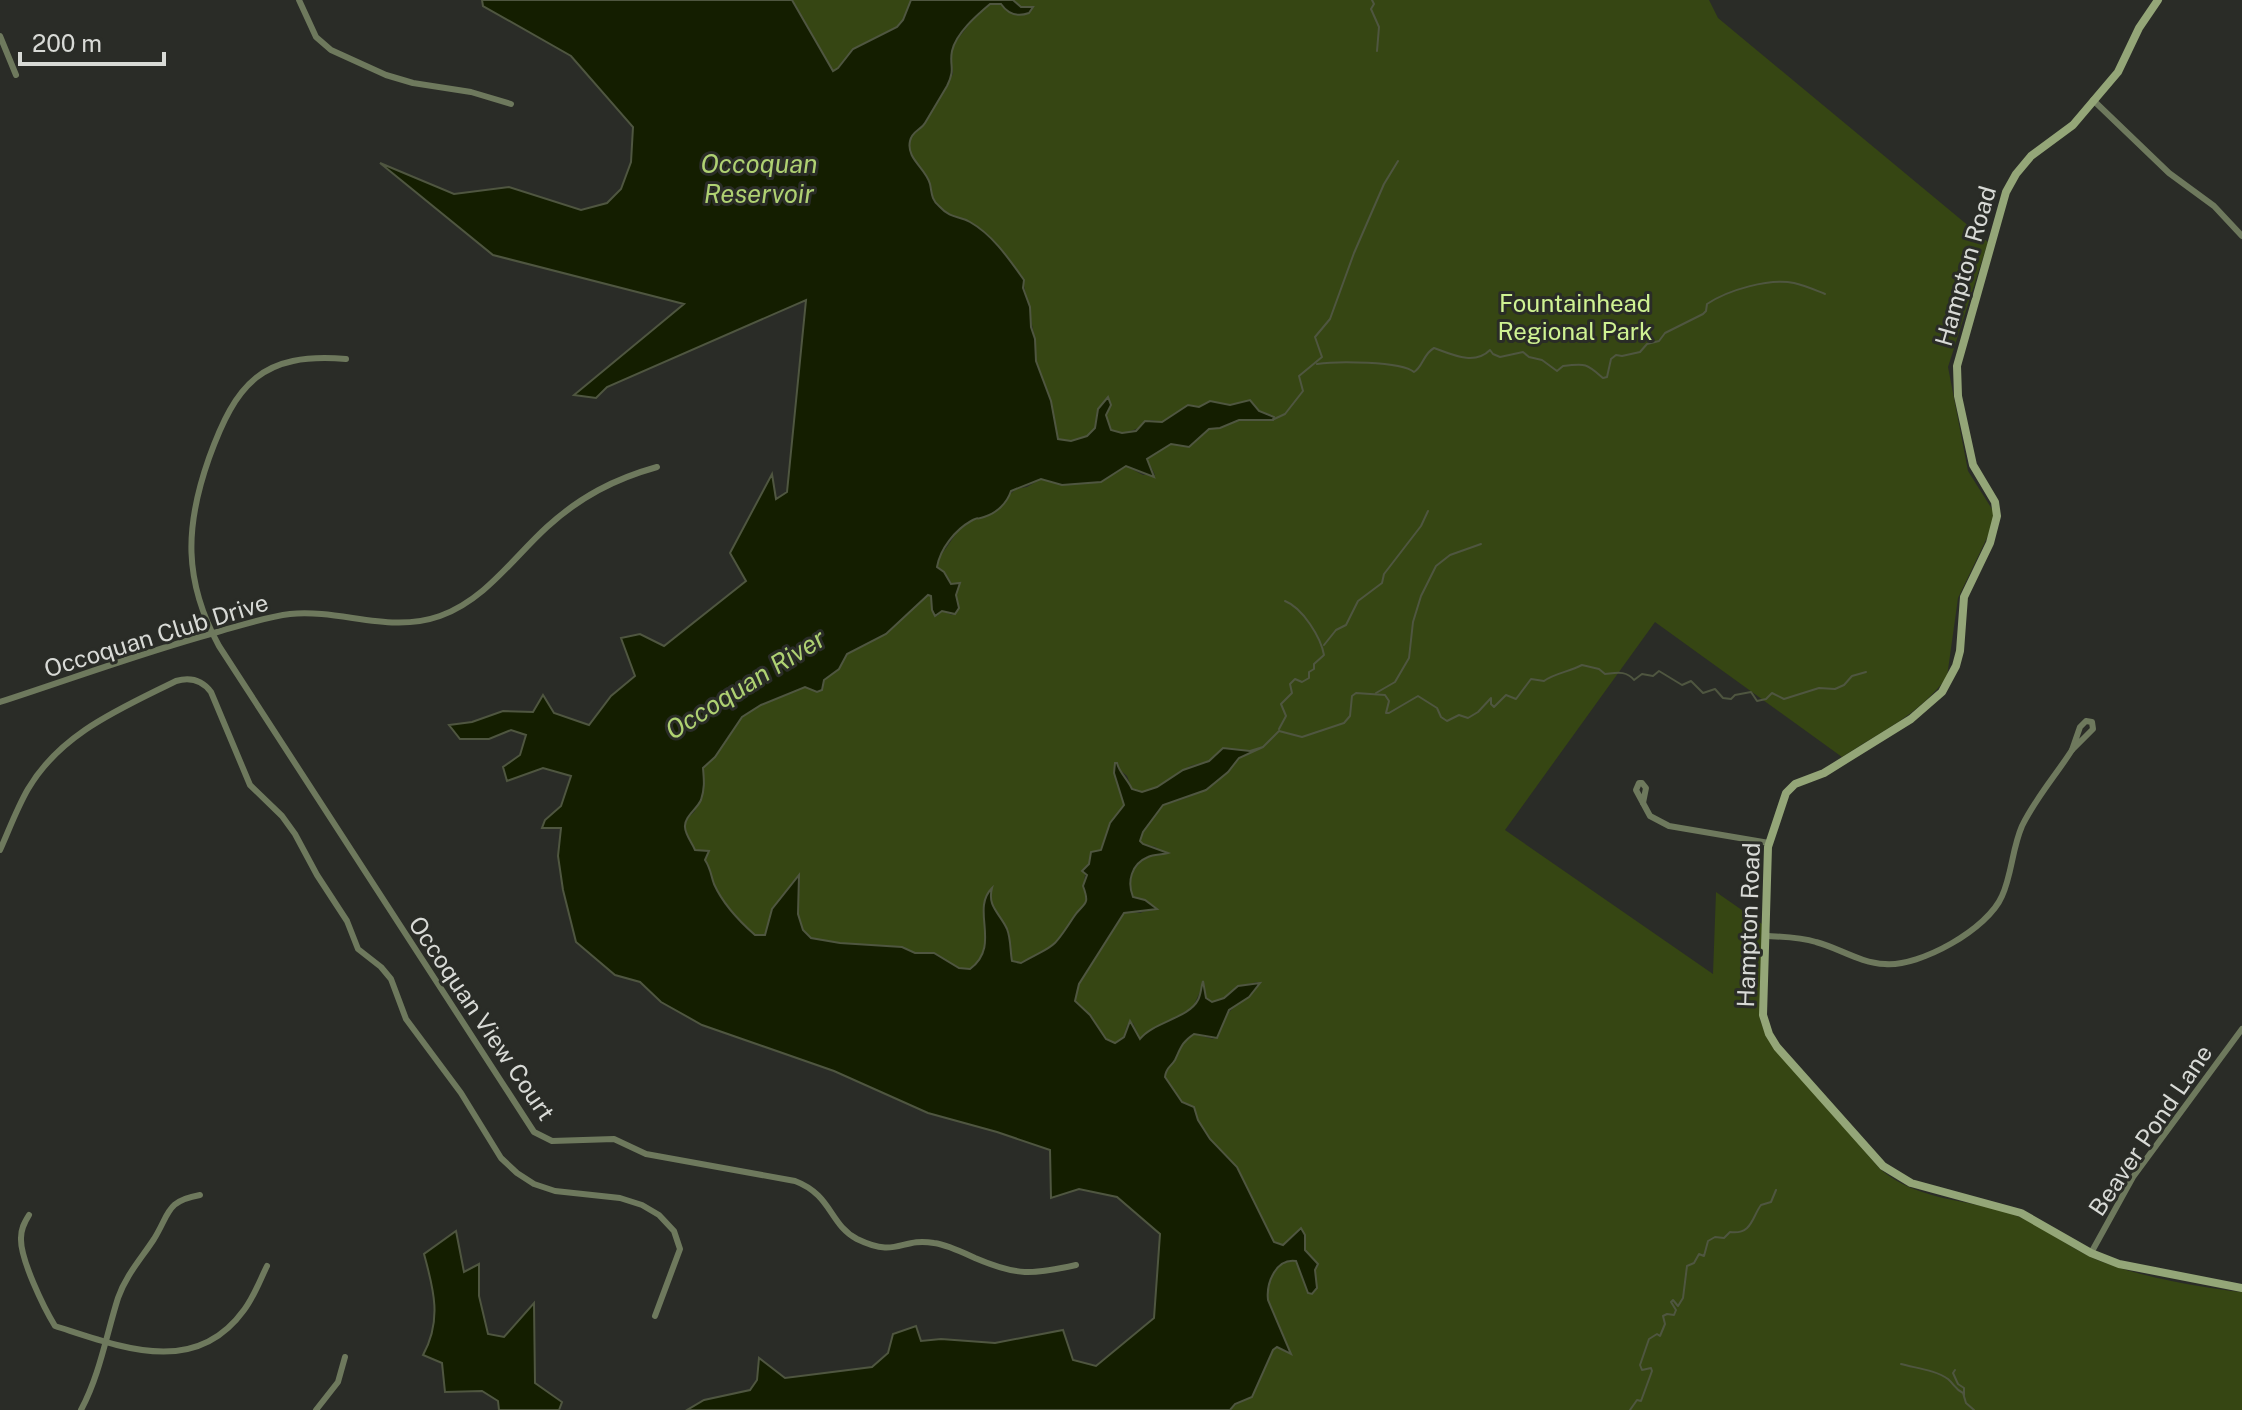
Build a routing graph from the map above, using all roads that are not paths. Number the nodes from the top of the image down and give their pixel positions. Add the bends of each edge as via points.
1 (299, 0) edge
2 (2158, 0) edge
3 (0, 36) edge
4 (16, 75) dead end
5 (2093, 100) junction
6 (511, 104) dead end
7 (2242, 236) edge
8 (346, 359) dead end
9 (657, 467) dead end
10 (212, 634) junction
11 (0, 702) edge
12 (2072, 750) junction
13 (1643, 803) dead end
14 (1769, 843) junction
15 (0, 850) edge
16 (1768, 936) junction
17 (2242, 1029) edge
18 (200, 1195) dead end
19 (29, 1215) dead end
20 (2091, 1253) junction
21 (1076, 1265) dead end
22 (267, 1266) dead end
23 (2242, 1288) edge
24 (655, 1316) dead end
25 (107, 1341) junction
26 (345, 1357) dead end
27 (81, 1410) edge
28 (316, 1410) edge

1 - 6 street via 316,37 331,50 386,75
2 - 5 street, Hampton Road via 2118,72
3 - 4 street
5 - 7 street
5 - 14 street, Hampton Road via 2073,125 2031,156 2010,183 1960,346 1957,387 1971,460 1995,502 1997,516 1964,597 1953,673 1936,698 1889,736 1790,788
8 - 10 street via 308,357 278,366 247,385 227,412 192,517 193,572
9 - 10 street, Occoquan Club Drive via 619,478 582,499 476,596 437,617 389,624 292,614
10 - 11 street, Occoquan Club Drive
10 - 21 street, Occoquan View Court via 540,1138 614,1139 646,1154 795,1181 815,1191 850,1234 882,1249 935,1243 1029,1274
12 - 12 street via 2093,729 2092,722 2083,723
12 - 16 street via 2029,812 1997,905 1983,922 1950,943 1890,965 1808,940
13 - 14 street via 1650,816 1669,826
14 - 16 street, Hampton Road
15 - 24 street via 29,787 74,737 176,681 202,683 211,692 250,785 289,824 358,949 391,979 406,1019 501,1158 534,1184 642,1205 674,1231 680,1249
16 - 20 street, Hampton Road via 1763,1007 1769,1034 1883,1166 1911,1183 2021,1213
17 - 20 street, Beaver Pond Lane via 2133,1177
18 - 25 street via 173,1205 136,1262 119,1296
19 - 25 street via 20,1243 45,1310 55,1326
20 - 23 street, Hampton Road via 2126,1266
22 - 25 street via 244,1310 202,1347 151,1352
25 - 27 street
26 - 28 street via 338,1382

